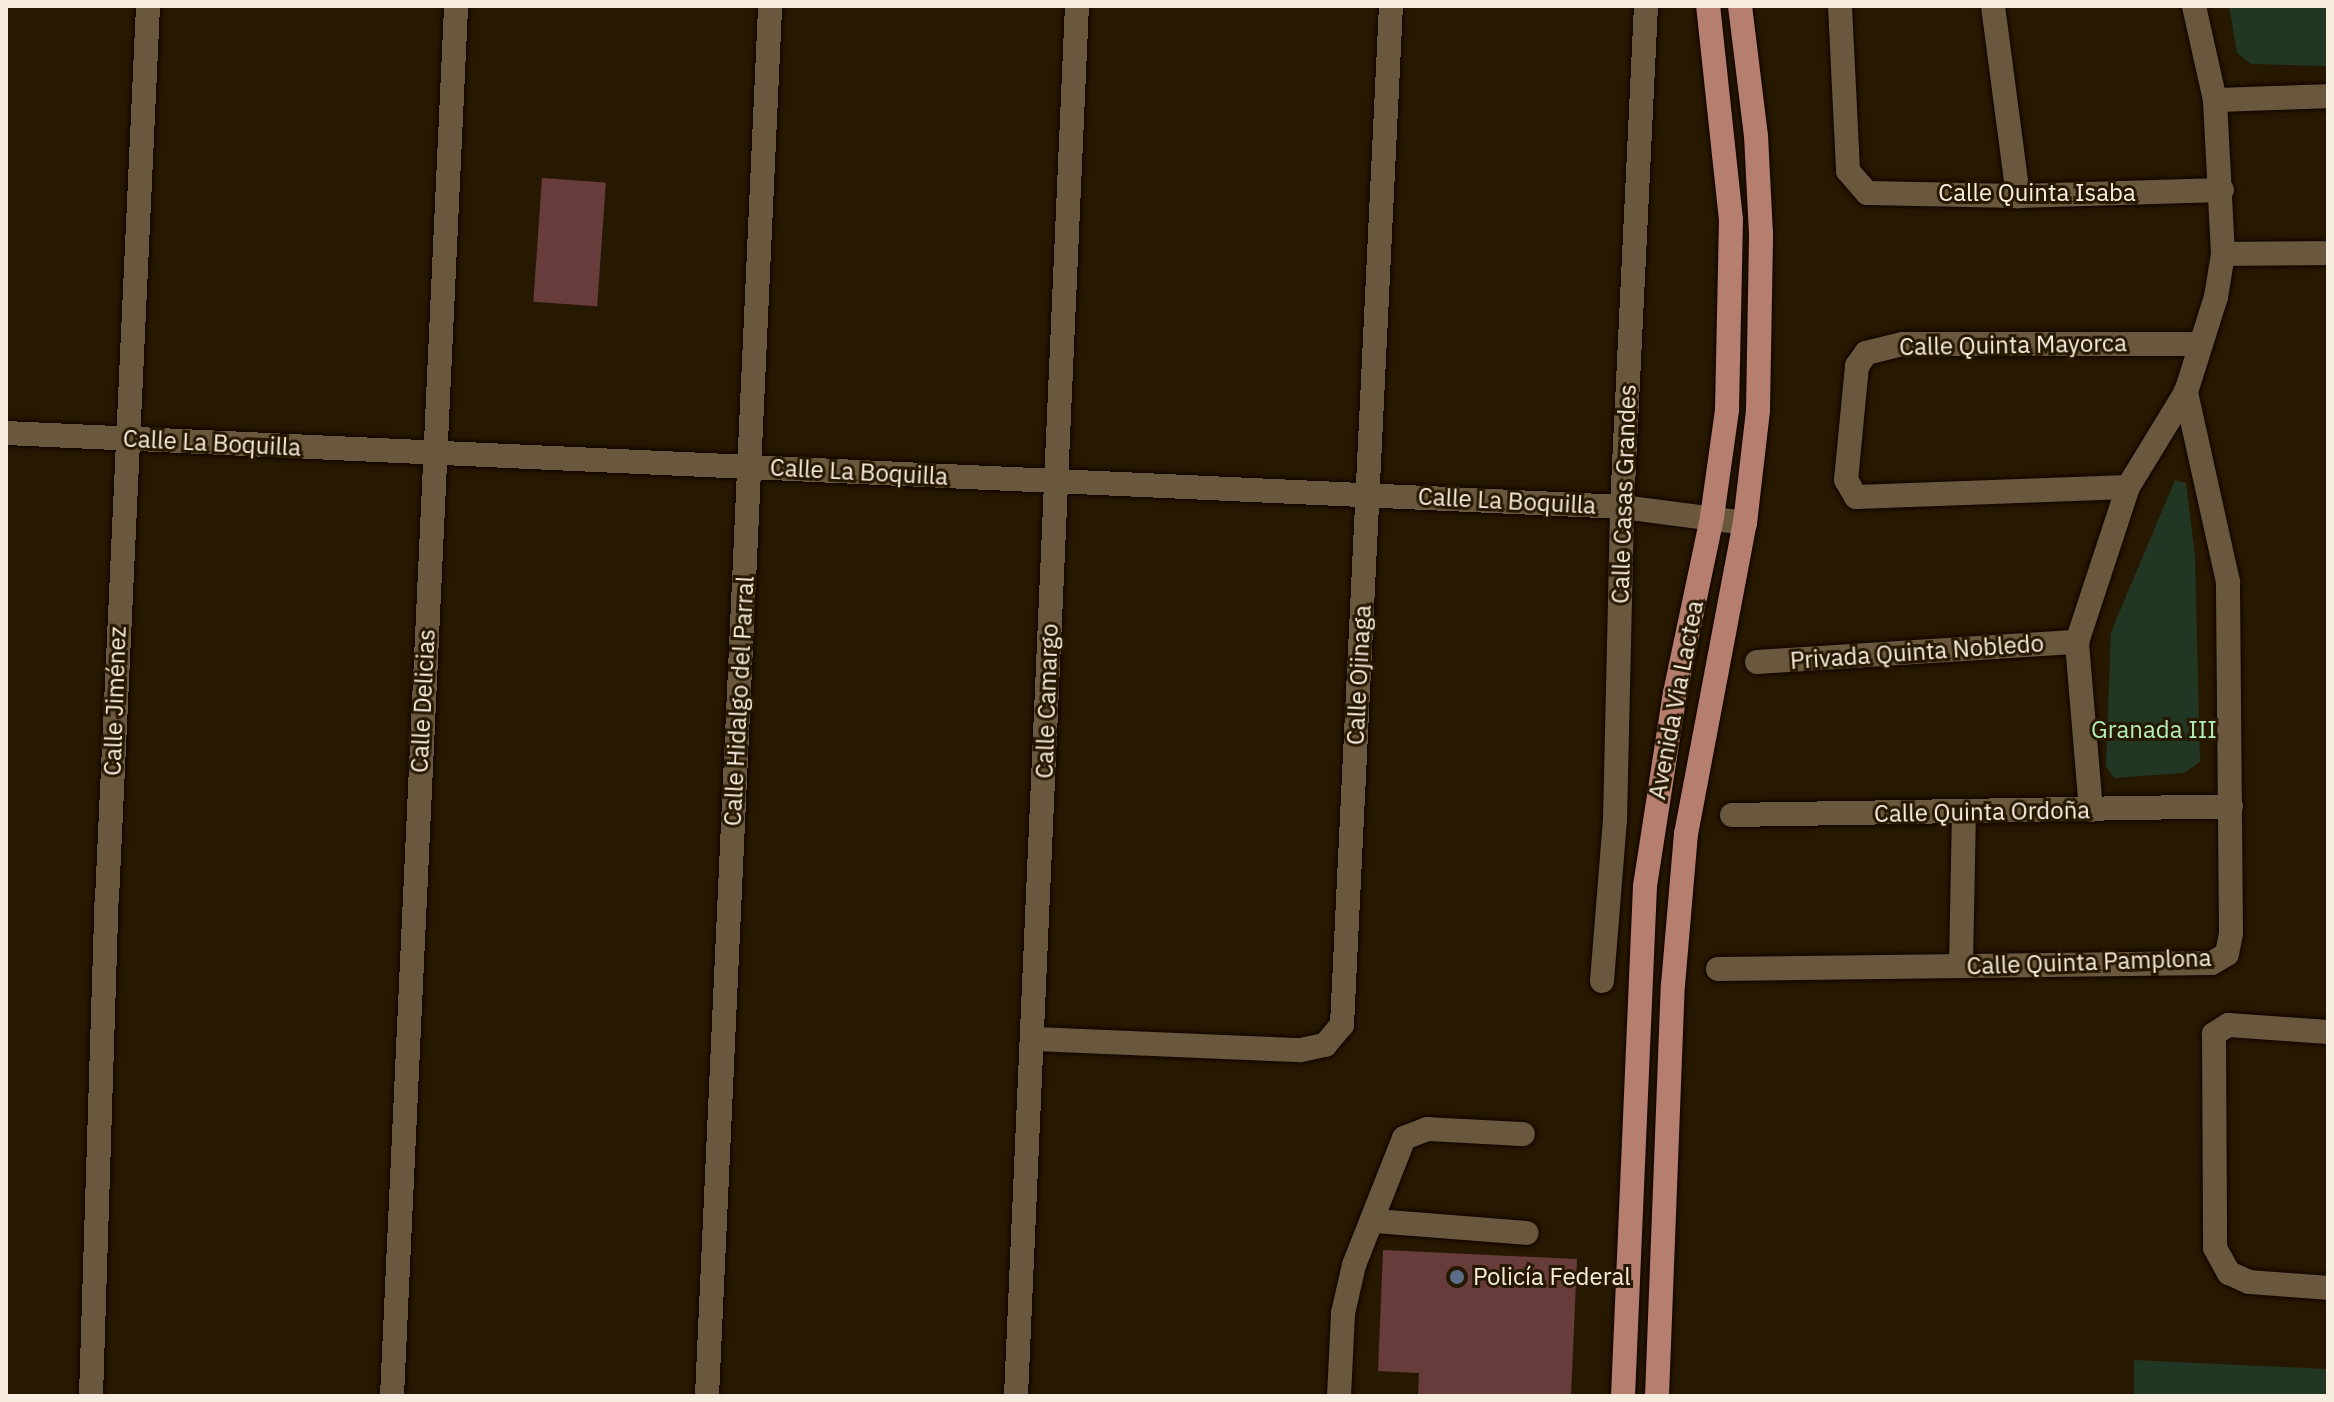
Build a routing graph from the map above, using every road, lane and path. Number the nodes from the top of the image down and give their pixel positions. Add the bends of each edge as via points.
1 (148, 6) edge
2 (456, 6) edge
3 (770, 6) edge
4 (1077, 6) edge
5 (1391, 6) edge
6 (1646, 6) edge
7 (1708, 6) edge
8 (1740, 6) edge
9 (1840, 6) edge
10 (1993, 6) edge
11 (2194, 6) edge
12 (2328, 96) edge
13 (2215, 100) junction
14 (2222, 190) junction
15 (2018, 196) junction
16 (2328, 253) edge
17 (2223, 254) junction
18 (2201, 344) junction
19 (2186, 392) junction
20 (6, 433) edge
21 (127, 439) junction
22 (434, 453) junction
23 (752, 467) junction
24 (1055, 481) junction
25 (2128, 487) junction
26 (1367, 495) junction
27 (1622, 507) junction
28 (1712, 517) junction
29 (1745, 523) junction
30 (2077, 642) junction
31 (1757, 662) dead end
32 (2231, 806) junction
33 (2091, 810) junction
34 (1964, 814) junction
35 (1732, 815) dead end
36 (1961, 966) junction
37 (1718, 969) dead end
38 (1602, 981) dead end
39 (2328, 1032) edge
40 (1035, 1039) junction
41 (1523, 1134) dead end
42 (1375, 1221) junction
43 (1527, 1233) dead end
44 (2328, 1288) edge
45 (91, 1396) edge
46 (392, 1396) edge
47 (707, 1396) edge
48 (1016, 1396) edge
49 (1339, 1396) edge
50 (1623, 1396) edge
51 (1657, 1396) edge

1 - 21 street, Calle Jiménez
2 - 22 street, Calle Delicias
3 - 23 street, Calle Hidalgo del Parral
4 - 24 street, Calle Camargo
5 - 26 street, Calle Ojinaga
6 - 27 street, Calle Casas Grandes
7 - 28 main road, Avenida Via Lactea via 1731,220 1727,410
8 - 29 main road, Avenida Via Lactea via 1756,136 1761,234 1758,410
9 - 15 street, Calle Quinta Isaba via 1848,171 1855,183 1867,193
10 - 15 street
11 - 13 street
12 - 13 street
13 - 14 street
14 - 15 street, Calle Quinta Isaba
14 - 17 street
16 - 17 street
17 - 18 street
18 - 19 street
18 - 25 street, Calle Quinta Mayorca via 1902,344 1866,353 1857,366 1846,480 1856,497
19 - 25 street
19 - 32 street, Calle Quinta Pamplona via 2226,556
20 - 21 street, Calle La Boquilla
21 - 22 street, Calle La Boquilla
21 - 45 street, Calle Jiménez
22 - 23 street, Calle La Boquilla
22 - 46 street, Calle Delicias
23 - 24 street, Calle La Boquilla
23 - 47 street, Calle Hidalgo del Parral via 716,1126
24 - 26 street, Calle La Boquilla
24 - 40 street, Calle Camargo
25 - 30 street
26 - 27 street, Calle La Boquilla
26 - 40 street, Calle Ojinaga via 1339,1033 1325,1045 1301,1050
27 - 28 street, Calle La Boquilla
27 - 38 street, Calle Casas Grandes via 1615,820
28 - 29 street, Calle La Boquilla
28 - 50 main road, Avenida Via Lactea via 1675,693 1645,886
29 - 51 main road, Avenida Via Lactea via 1686,834 1673,985
30 - 31 street, Privada Quinta Nobledo
30 - 33 street
32 - 33 street, Calle Quinta Ordoña
32 - 36 street, Calle Quinta Pamplona via 2231,933 2222,959
33 - 34 street, Calle Quinta Ordoña
34 - 35 street, Calle Quinta Ordoña
34 - 36 street
36 - 37 street, Calle Quinta Pamplona
39 - 44 street via 2228,1025 2214,1034 2215,1248 2229,1273 2249,1282
40 - 48 street, Calle Camargo
41 - 42 street via 1415,1132 1395,1153
42 - 43 street
42 - 49 street via 1354,1265 1343,1313

